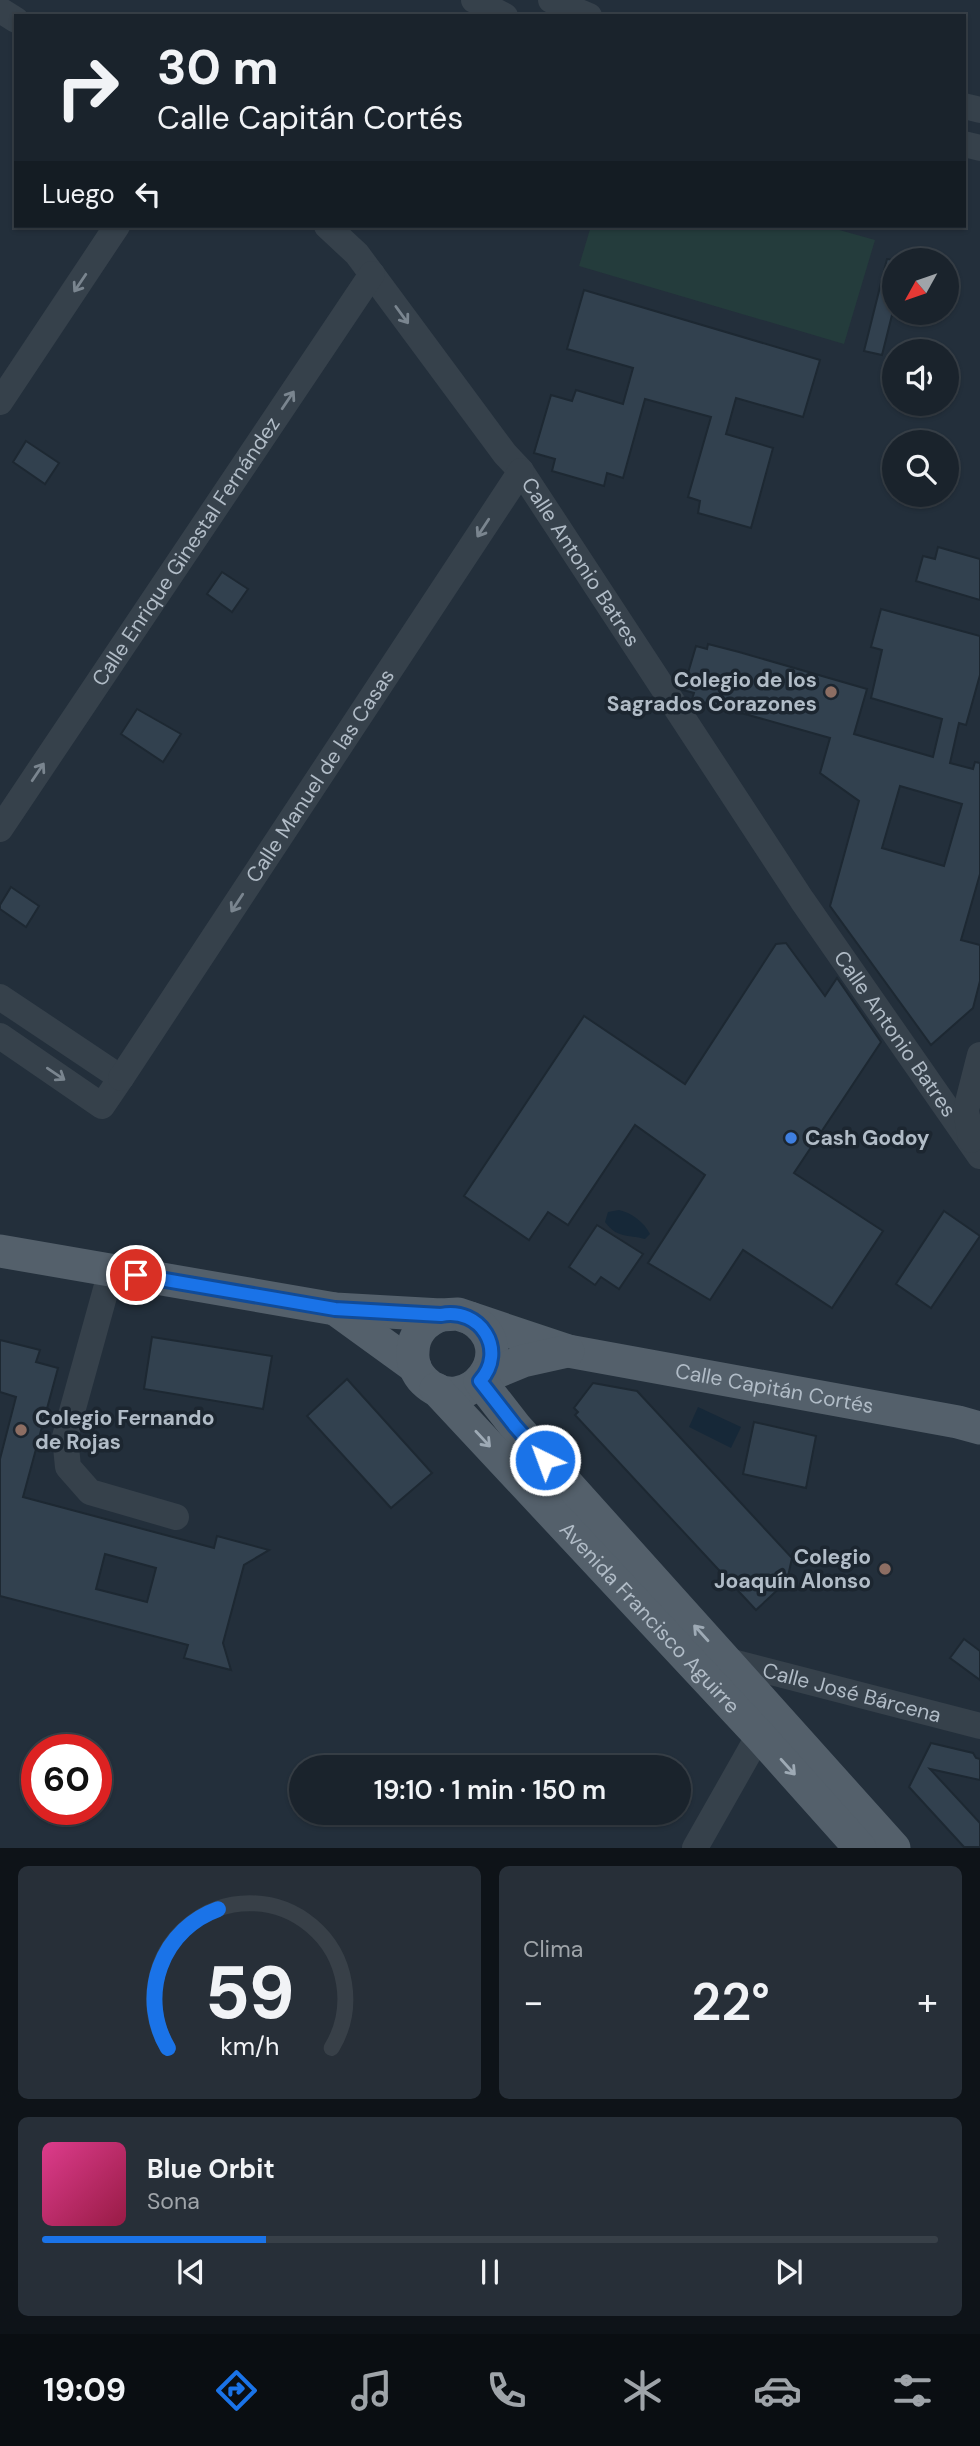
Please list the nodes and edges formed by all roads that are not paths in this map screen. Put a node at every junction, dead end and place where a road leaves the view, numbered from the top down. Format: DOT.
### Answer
graph roads {
  1 [pos="474,0"];
  2 [pos="551,0"];
  3 [pos="501,14"];
  4 [pos="585,14"];
  5 [pos="116,228"];
  6 [pos="329,228"];
  7 [pos="372,274"];
  8 [pos="0,402"];
  9 [pos="521,471"];
  10 [pos="0,829"];
  11 [pos="0,996"];
  12 [pos="0,1036"];
  13 [pos="980,1055"];
  14 [pos="121,1078"];
  15 [pos="977,1153"];
  16 [pos="0,1251"];
  17 [pos="111,1271"];
  18 [pos="335,1309"];
  19 [pos="456,1317"];
  20 [pos="568,1351"];
  21 [pos="426,1378"];
  22 [pos="482,1379"];
  23 [pos="980,1428"];
  24 [pos="176,1517"];
  25 [pos="725,1660"];
  26 [pos="980,1726"];
  27 [pos="759,1735"];
  28 [pos="695,1847"];
  29 [pos="860,1847"];
  30 [pos="894,1847"];
  1 -- 3 [label="street"];
  2 -- 4 [label="street"];
  5 -- 8 [label="street, one-way"];
  6 -- 7 [label="street, Calle Antonio Batres"];
  7 -- 9 [label="street, Calle Antonio Batres, one-way"];
  10 -- 7 [label="street, Calle Enrique Ginestal Fernández, one-way"];
  9 -- 14 [label="street, Calle Manuel de las Casas, one-way"];
  9 -- 15 [label="street, Calle Antonio Batres"];
  11 -- 14 [label="street"];
  12 -- 14 [label="street, Calle Manuel de las Casas, one-way"];
  13 -- 15 [label="street"];
  16 -- 17 [label="main road, Calle Capitán Cortés"];
  17 -- 18 [label="main road, Calle Capitán Cortés"];
  17 -- 24 [label="street"];
  18 -- 19 [label="main road, Calle Capitán Cortés"];
  18 -- 21 [label="main road, Calle Capitán Cortés"];
  19 -- 20 [label="main road, Calle Capitán Cortés"];
  19 -- 21 [label="main road"];
  19 -- 22 [label="main road"];
  20 -- 22 [label="main road, Calle Capitán Cortés"];
  20 -- 23 [label="main road, Calle Capitán Cortés"];
  21 -- 22 [label="main road, Calle Capitán Cortés"];
  21 -- 27 [label="main road, Avenida Francisco Aguirre, one-way"];
  25 -- 22 [label="main road, Avenida Francisco Aguirre, one-way"];
  25 -- 26 [label="street, Calle José Bárcena"];
  25 -- 30 [label="main road, Avenida Francisco Aguirre"];
  27 -- 28 [label="street"];
  27 -- 29 [label="main road, Avenida Francisco Aguirre, one-way"];
}
